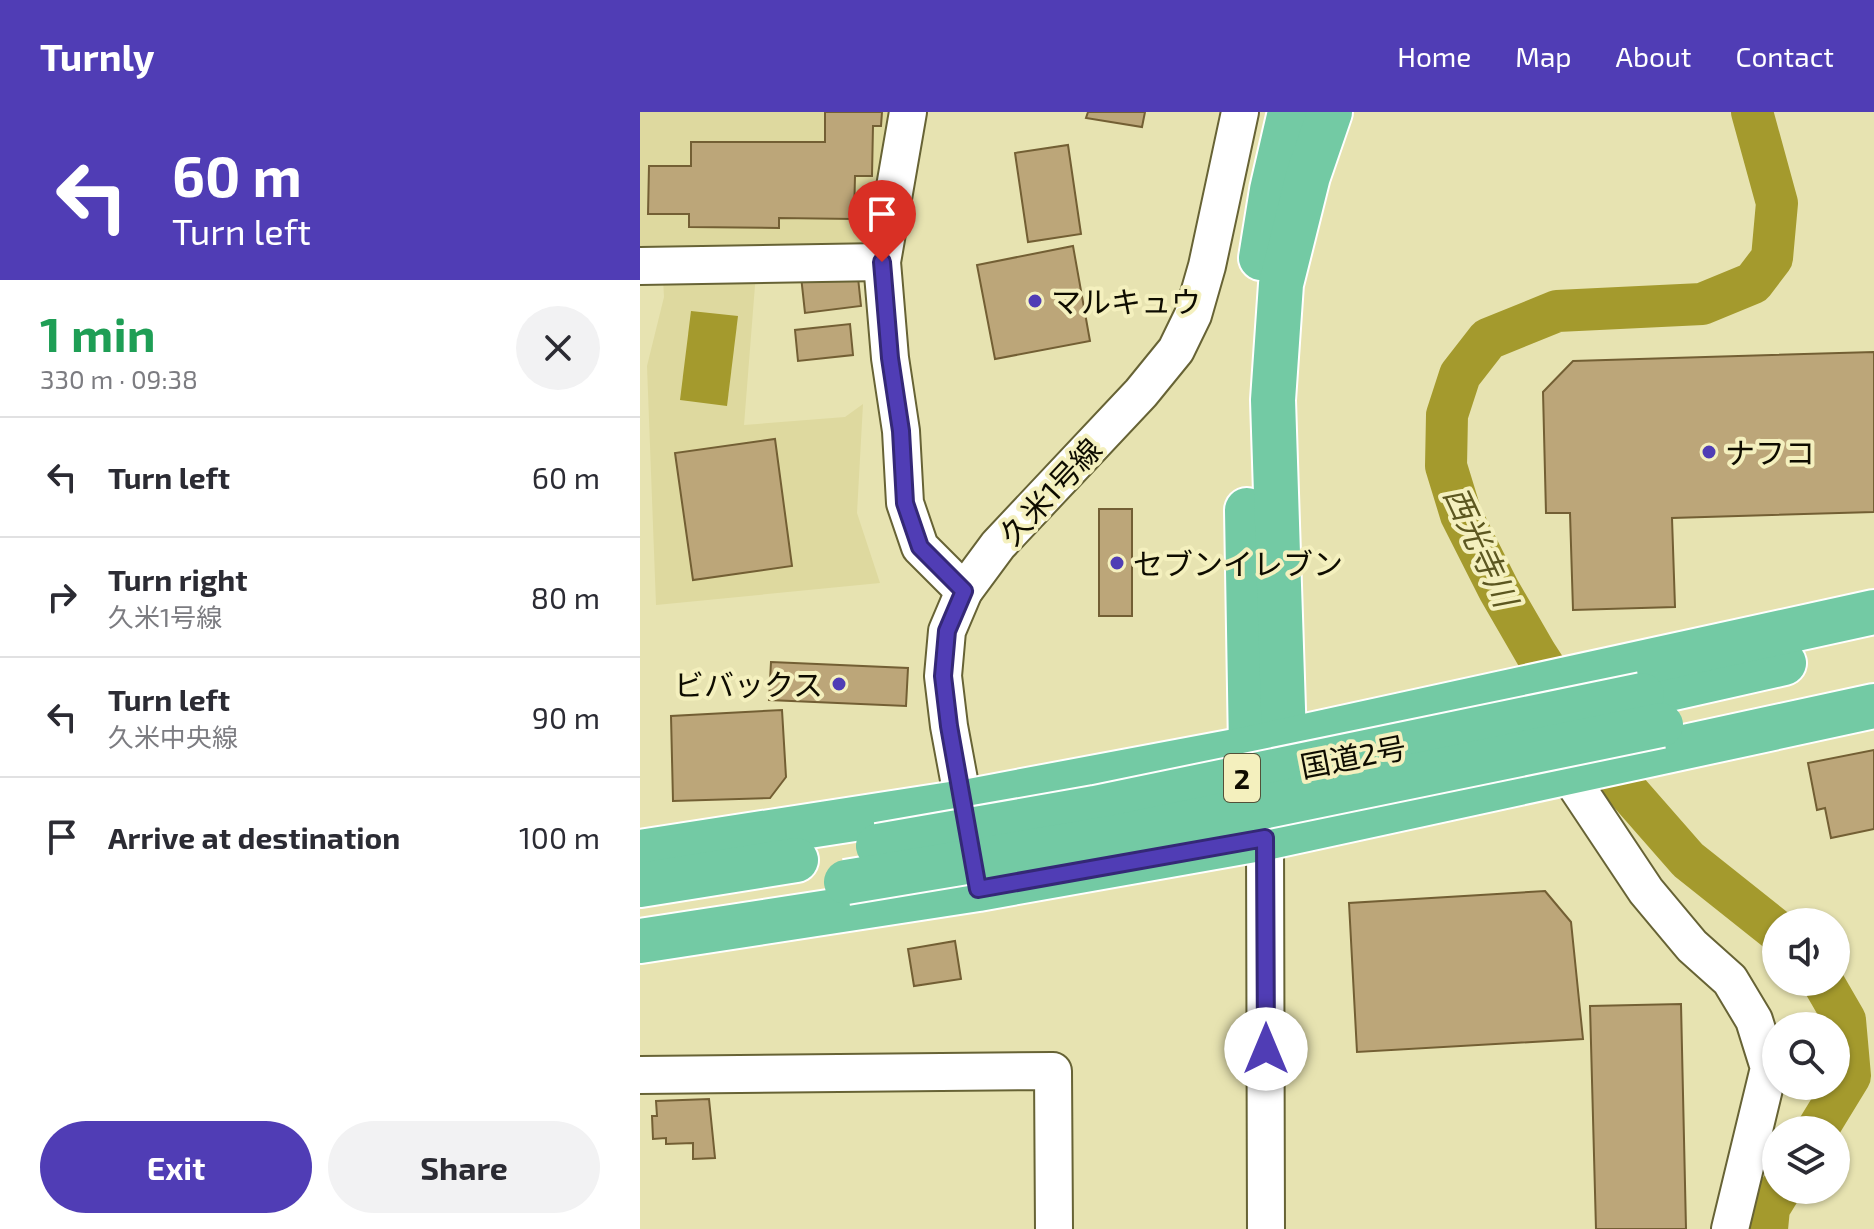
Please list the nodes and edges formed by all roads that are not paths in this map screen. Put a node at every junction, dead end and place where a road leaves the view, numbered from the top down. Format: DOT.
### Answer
graph roads {
  1 [pos="908,112"];
  2 [pos="1240,112"];
  3 [pos="1290,112"];
  4 [pos="1330,112"];
  5 [pos="882,262"];
  6 [pos="640,266"];
  7 [pos="964,591"];
  8 [pos="1874,612"];
  9 [pos="1874,642"];
  10 [pos="1874,678"];
  11 [pos="1874,706"];
  12 [pos="1649,725"];
  13 [pos="1267,744"];
  14 [pos="1566,771"];
  15 [pos="964,802"];
  16 [pos="1265,838"];
  17 [pos="640,852"];
  18 [pos="844,868"];
  19 [pos="640,885"];
  20 [pos="978,889"];
  21 [pos="640,914"];
  22 [pos="640,941"];
  23 [pos="640,1075"];
  24 [pos="1054,1229"];
  25 [pos="1266,1229"];
  26 [pos="1730,1229"];
  1 -- 5 [label="street"];
  2 -- 7 [label="street, 久米1号線"];
  3 -- 13 [label="highway"];
  4 -- 13 [label="highway"];
  5 -- 6 [label="street"];
  5 -- 7 [label="street"];
  7 -- 15 [label="street, 久米1号線"];
  8 -- 13 [label="highway, 2"];
  9 -- 12 [label="highway, 国道2号 / 2"];
  10 -- 12 [label="highway, 国道2号 / 2"];
  11 -- 12 [label="highway, 2"];
  12 -- 14 [label="highway, 2"];
  12 -- 18 [label="highway, 国道2号 / 2, bridge"];
  13 -- 15 [label="highway, 2"];
  13 -- 16 [label="highway"];
  14 -- 16 [label="highway, 2"];
  14 -- 26 [label="street"];
  15 -- 17 [label="highway, 2"];
  15 -- 20 [label="street, 久米1号線"];
  16 -- 20 [label="highway, 2"];
  16 -- 25 [label="street"];
  18 -- 19 [label="highway, 国道2号 / 2"];
  18 -- 21 [label="highway, 国道2号 / 2"];
  20 -- 22 [label="highway, 2"];
  23 -- 24 [label="street"];
}
